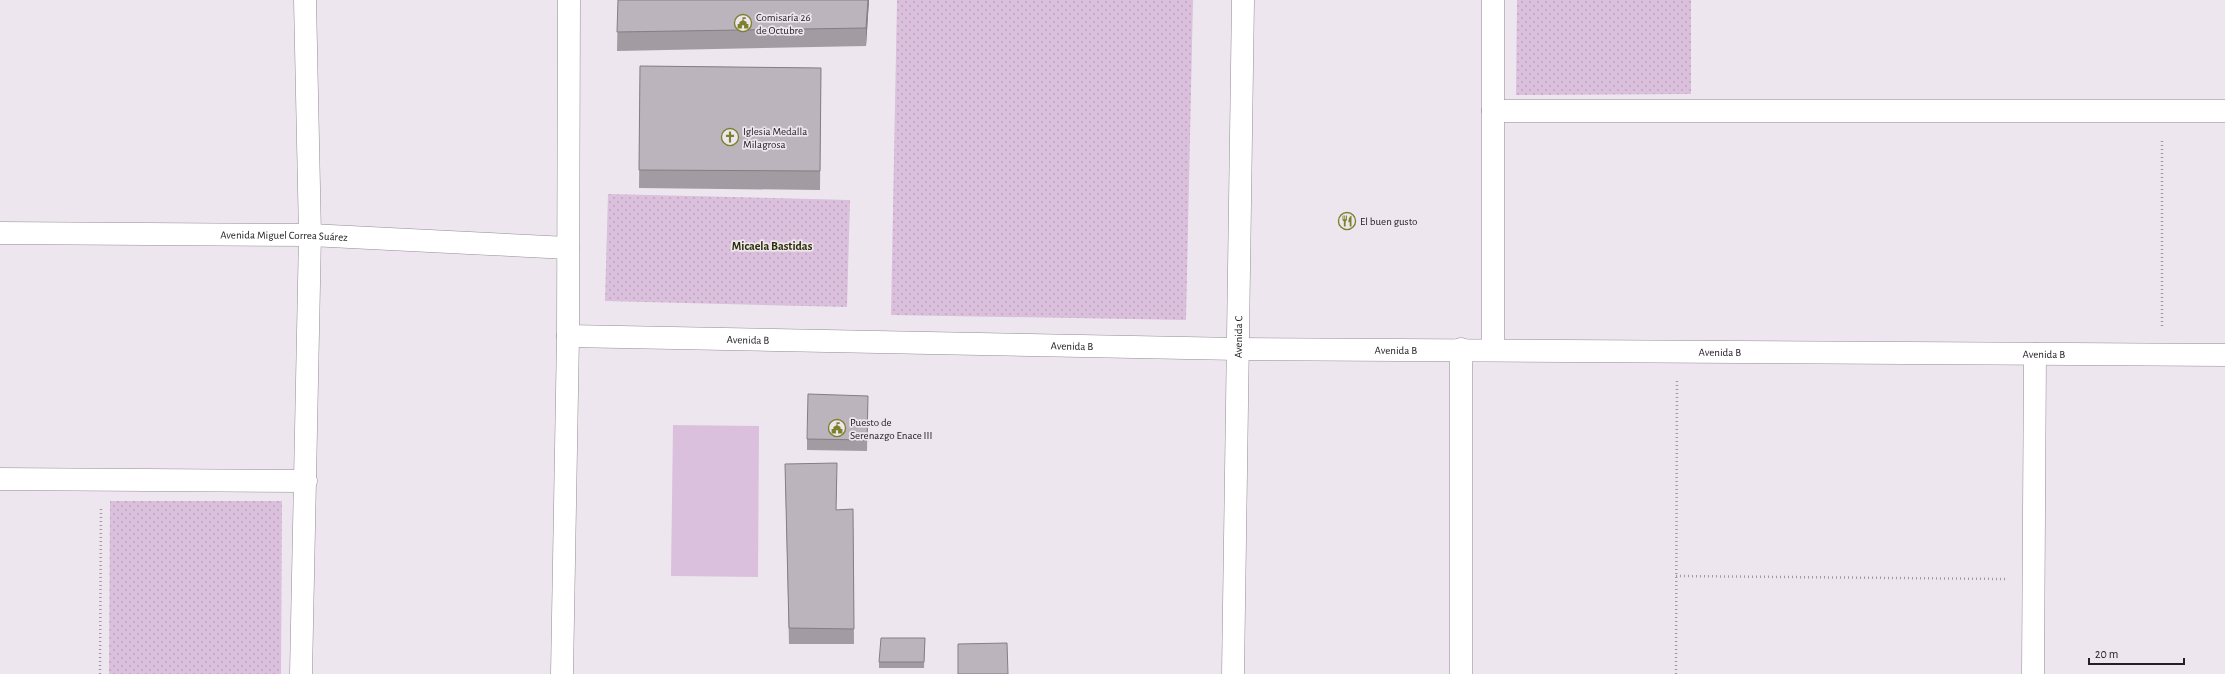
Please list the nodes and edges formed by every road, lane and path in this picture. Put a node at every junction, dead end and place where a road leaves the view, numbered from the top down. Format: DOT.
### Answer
graph roads {
  1 [pos="305,0"];
  2 [pos="569,0"];
  3 [pos="1243,0"];
  4 [pos="1493,0"];
  5 [pos="1493,112"];
  6 [pos="2162,112"];
  7 [pos="2225,112"];
  8 [pos="0,233"];
  9 [pos="310,235"];
  10 [pos="568,248"];
  11 [pos="568,336"];
  12 [pos="1238,349"];
  13 [pos="1461,350"];
  14 [pos="1493,350"];
  15 [pos="1677,351"];
  16 [pos="2035,354"];
  17 [pos="2162,355"];
  18 [pos="2225,355"];
  19 [pos="0,479"];
  20 [pos="101,480"];
  21 [pos="306,481"];
  22 [pos="1676,576"];
  23 [pos="2034,579"];
  24 [pos="100,674"];
  25 [pos="301,674"];
  26 [pos="562,674"];
  27 [pos="1233,674"];
  28 [pos="1461,674"];
  29 [pos="1676,674"];
  30 [pos="2033,674"];
  1 -- 9 [label="street"];
  2 -- 10 [label="street"];
  3 -- 12 [label="street, Avenida C"];
  4 -- 5 [label="street"];
  5 -- 6 [label="street"];
  5 -- 14 [label="street"];
  6 -- 7 [label="street"];
  6 -- 17 [label="path"];
  8 -- 9 [label="street, Avenida Miguel Correa Suárez"];
  9 -- 10 [label="street, Avenida Miguel Correa Suárez"];
  9 -- 21 [label="street"];
  10 -- 11 [label="street"];
  11 -- 12 [label="street, Avenida B"];
  11 -- 26 [label="street"];
  12 -- 13 [label="street, Avenida B"];
  12 -- 27 [label="street, Avenida C"];
  13 -- 14 [label="street, Avenida B"];
  13 -- 28 [label="street"];
  14 -- 15 [label="street, Avenida B"];
  15 -- 16 [label="street, Avenida B"];
  15 -- 22 [label="path"];
  16 -- 17 [label="street, Avenida B"];
  16 -- 23 [label="street"];
  17 -- 18 [label="street, Avenida B"];
  19 -- 20 [label="street"];
  20 -- 21 [label="street"];
  20 -- 24 [label="path"];
  21 -- 25 [label="street"];
  22 -- 23 [label="path"];
  22 -- 29 [label="path"];
  23 -- 30 [label="street"];
}
